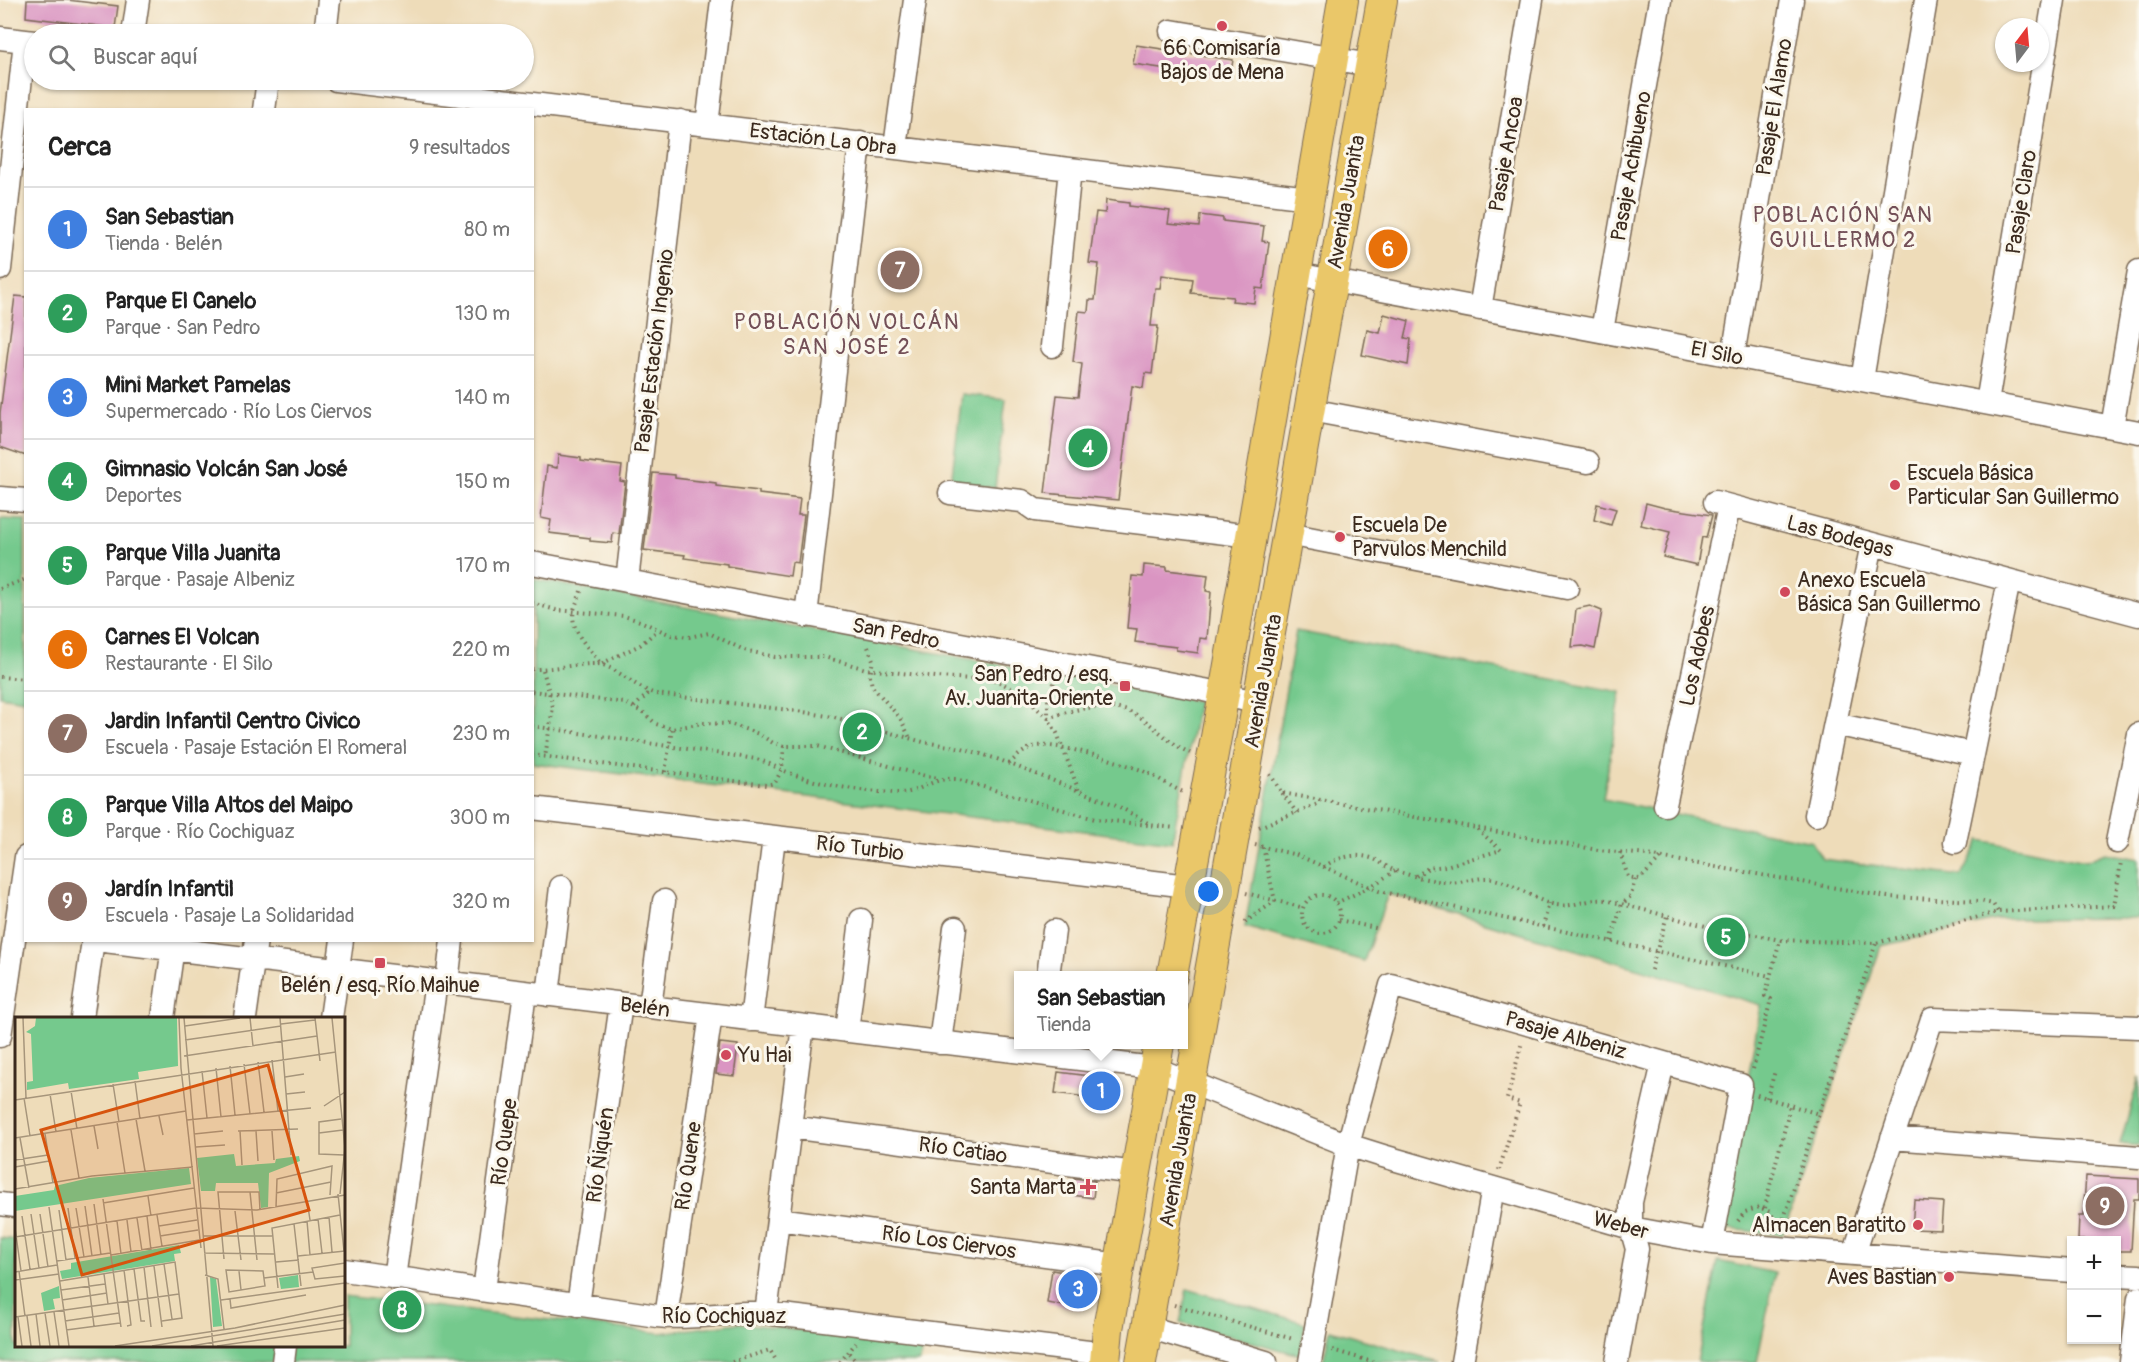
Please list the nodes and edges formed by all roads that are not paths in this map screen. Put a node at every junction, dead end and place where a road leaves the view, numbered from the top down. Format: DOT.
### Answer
graph roads {
  1 [pos="138,0"];
  2 [pos="329,0"];
  3 [pos="722,0"];
  4 [pos="915,0"];
  5 [pos="1343,0"];
  6 [pos="1382,0"];
  7 [pos="1532,0"];
  8 [pos="1659,0"];
  9 [pos="1792,0"];
  10 [pos="1926,0"];
  11 [pos="2054,0"];
  12 [pos="134,24"];
  13 [pos="326,24"];
  14 [pos="1171,31"];
  15 [pos="0,38"];
  16 [pos="24,41"];
  17 [pos="1333,58"];
  18 [pos="1371,65"];
  19 [pos="24,83"];
  20 [pos="267,90"];
  21 [pos="395,90"];
  22 [pos="472,103"];
  23 [pos="264,108"];
  24 [pos="530,108"];
  25 [pos="534,108"];
  26 [pos="680,121"];
  27 [pos="706,125"];
  28 [pos="860,143"];
  29 [pos="895,147"];
  30 [pos="1070,169"];
  31 [pos="1309,198"];
  32 [pos="2,235"];
  33 [pos="0,269"];
  34 [pos="2139,271"];
  35 [pos="1296,274"];
  36 [pos="1333,281"];
  37 [pos="1480,309"];
  38 [pos="1602,331"];
  39 [pos="1052,346"];
  40 [pos="1733,356"];
  41 [pos="1862,380"];
  42 [pos="1987,403"];
  43 [pos="1310,410"];
  44 [pos="2112,427"];
  45 [pos="2139,432"];
  46 [pos="1587,462"];
  47 [pos="951,493"];
  48 [pos="0,498"];
  49 [pos="24,500"];
  50 [pos="1722,504"];
  51 [pos="1288,534"];
  52 [pos="1251,536"];
  53 [pos="1872,544"];
  54 [pos="534,563"];
  55 [pos="627,581"];
  56 [pos="2008,581"];
  57 [pos="1567,588"];
  58 [pos="2139,615"];
  59 [pos="806,616"];
  60 [pos="1224,694"];
  61 [pos="1259,703"];
  62 [pos="1835,724"];
  63 [pos="2139,734"];
  64 [pos="1973,754"];
  65 [pos="1665,805"];
  66 [pos="534,808"];
  67 [pos="1816,815"];
  68 [pos="774,837"];
  69 [pos="1956,842"];
  70 [pos="2120,849"];
  71 [pos="24,869"];
  72 [pos="1188,886"];
  73 [pos="561,887"];
  74 [pos="664,901"];
  75 [pos="861,920"];
  76 [pos="955,928"];
  77 [pos="14,930"];
  78 [pos="1054,931"];
  79 [pos="94,942"];
  80 [pos="126,942"];
  81 [pos="342,942"];
  82 [pos="452,942"];
  83 [pos="173,945"];
  84 [pos="255,950"];
  85 [pos="338,970"];
  86 [pos="1049,971"];
  87 [pos="1173,971"];
  88 [pos="442,982"];
  89 [pos="525,993"];
  90 [pos="548,995"];
  91 [pos="621,1004"];
  92 [pos="650,1008"];
  93 [pos="711,1015"];
  94 [pos="82,1017"];
  95 [pos="163,1017"];
  96 [pos="245,1017"];
  97 [pos="331,1017"];
  98 [pos="751,1020"];
  99 [pos="803,1026"];
  100 [pos="2139,1027"];
  101 [pos="847,1031"];
  102 [pos="0,1036"];
  103 [pos="940,1043"];
  104 [pos="1014,1047"];
  105 [pos="1039,1049"];
  106 [pos="1156,1056"];
  107 [pos="1663,1063"];
  108 [pos="1191,1084"];
  109 [pos="790,1126"];
  110 [pos="1892,1138"];
  111 [pos="1348,1144"];
  112 [pos="2139,1157"];
  113 [pos="1135,1173"];
  114 [pos="1493,1188"];
  115 [pos="0,1204"];
  116 [pos="15,1206"];
  117 [pos="778,1219"];
  118 [pos="1631,1228"];
  119 [pos="1713,1236"];
  120 [pos="1854,1254"];
  121 [pos="1119,1265"];
  122 [pos="345,1270"];
  123 [pos="2067,1271"];
  124 [pos="2121,1275"];
  125 [pos="2139,1276"];
  126 [pos="394,1278"];
  127 [pos="484,1290"];
  128 [pos="2139,1298"];
  129 [pos="578,1305"];
  130 [pos="766,1313"];
  131 [pos="1150,1313"];
  132 [pos="666,1317"];
  133 [pos="285,1347"];
  134 [pos="1312,1353"];
  135 [pos="1105,1358"];
  136 [pos="283,1362"];
  137 [pos="1141,1362"];
  138 [pos="1266,1362"];
  139 [pos="1462,1362"];
  140 [pos="1617,1362"];
  141 [pos="2131,1362"];
  1 -- 12 [label="street"];
  2 -- 13 [label="street"];
  3 -- 27 [label="street"];
  4 -- 29 [label="street"];
  5 -- 17 [label="main road, Avenida Juanita"];
  6 -- 18 [label="main road, Avenida Juanita"];
  7 -- 37 [label="street, Pasaje Ancoa"];
  8 -- 38 [label="street, Pasaje Achibueno"];
  9 -- 40 [label="street, Pasaje El Álamo"];
  10 -- 41 [label="street"];
  11 -- 42 [label="street, Pasaje Claro"];
  14 -- 17 [label="street"];
  15 -- 16 [label="street"];
  17 -- 18 [label="street"];
  17 -- 31 [label="main road, Avenida Juanita"];
  18 -- 36 [label="main road, Avenida Juanita"];
  19 -- 32 [label="street"];
  20 -- 23 [label="street"];
  21 -- 22 [label="street, Estación La Obra"];
  22 -- 24 [label="street, Estación La Obra"];
  25 -- 26 [label="street, Estación La Obra"];
  26 -- 27 [label="street, Estación La Obra"];
  26 -- 55 [label="street, Pasaje Estación Ingenio"];
  27 -- 28 [label="street, Estación La Obra"];
  28 -- 29 [label="street, Estación La Obra"];
  28 -- 59 [label="street"];
  29 -- 30 [label="street, Estación La Obra"];
  30 -- 31 [label="street, Estación La Obra"];
  30 -- 39 [label="street"];
  31 -- 35 [label="main road, Avenida Juanita"];
  32 -- 33 [label="street"];
  34 -- 44 [label="street"];
  35 -- 36 [label="street, El Silo"];
  35 -- 52 [label="main road, Avenida Juanita"];
  36 -- 37 [label="street, El Silo"];
  36 -- 43 [label="main road, Avenida Juanita"];
  37 -- 38 [label="street, El Silo"];
  38 -- 40 [label="street, El Silo"];
  40 -- 41 [label="street, El Silo"];
  41 -- 42 [label="street, El Silo"];
  42 -- 44 [label="street, El Silo"];
  43 -- 46 [label="street"];
  43 -- 51 [label="main road, Avenida Juanita"];
  44 -- 45 [label="street, El Silo"];
  47 -- 52 [label="street"];
  48 -- 49 [label="street"];
  50 -- 53 [label="street, Las Bodegas"];
  50 -- 65 [label="street, Los Adobes"];
  51 -- 57 [label="street"];
  51 -- 61 [label="main road, Avenida Juanita"];
  52 -- 60 [label="main road, Avenida Juanita"];
  53 -- 56 [label="street, Las Bodegas"];
  53 -- 62 [label="street"];
  54 -- 55 [label="street, San Pedro"];
  55 -- 59 [label="street, San Pedro"];
  56 -- 58 [label="street, Las Bodegas"];
  56 -- 64 [label="street"];
  59 -- 60 [label="street, San Pedro"];
  60 -- 61 [label="street, San Pedro"];
  60 -- 72 [label="main road, Avenida Juanita"];
  61 -- 108 [label="main road, Avenida Juanita"];
  62 -- 64 [label="street"];
  62 -- 67 [label="street"];
  63 -- 70 [label="street"];
  64 -- 69 [label="street"];
  66 -- 68 [label="street, Río Turbio"];
  68 -- 72 [label="street, Río Turbio"];
  68 -- 98 [label="street"];
  71 -- 77 [label="street"];
  72 -- 87 [label="main road, Avenida Juanita"];
  73 -- 90 [label="street"];
  74 -- 92 [label="street"];
  75 -- 101 [label="street"];
  76 -- 103 [label="street"];
  77 -- 102 [label="street"];
  78 -- 86 [label="street"];
  79 -- 94 [label="street"];
  80 -- 83 [label="street, Belén"];
  81 -- 85 [label="street"];
  82 -- 88 [label="street"];
  83 -- 84 [label="street, Belén"];
  83 -- 95 [label="street"];
  84 -- 85 [label="street, Belén"];
  84 -- 96 [label="street"];
  85 -- 88 [label="street, Belén"];
  85 -- 97 [label="street"];
  88 -- 89 [label="street, Belén"];
  88 -- 126 [label="street"];
  89 -- 90 [label="street, Belén"];
  89 -- 127 [label="street, Río Quepe"];
  90 -- 91 [label="street, Belén"];
  91 -- 92 [label="street, Belén"];
  91 -- 129 [label="street, Río Ñiquén"];
  92 -- 93 [label="street, Belén"];
  93 -- 98 [label="street, Belén"];
  93 -- 132 [label="street, Río Quene"];
  98 -- 99 [label="street, Belén"];
  99 -- 101 [label="street, Belén"];
  99 -- 109 [label="street"];
  100 -- 110 [label="street"];
  101 -- 103 [label="street, Belén"];
  103 -- 104 [label="street, Belén"];
  105 -- 106 [label="street, Belén"];
  106 -- 108 [label="street, Belén"];
  106 -- 113 [label="main road, Avenida Juanita"];
  107 -- 111 [label="street, Pasaje Albeniz"];
  107 -- 118 [label="street"];
  107 -- 119 [label="street, Pasaje Albeniz"];
  108 -- 111 [label="street, Weber"];
  108 -- 131 [label="main road, Avenida Juanita"];
  109 -- 113 [label="street, Río Catiao"];
  109 -- 117 [label="street"];
  110 -- 112 [label="street"];
  110 -- 120 [label="street"];
  111 -- 114 [label="street, Weber"];
  111 -- 134 [label="street"];
  113 -- 121 [label="main road, Avenida Juanita"];
  114 -- 118 [label="street, Weber"];
  114 -- 139 [label="street"];
  115 -- 116 [label="street"];
  117 -- 121 [label="street, Río Los Ciervos"];
  117 -- 130 [label="street"];
  118 -- 119 [label="street, Weber"];
  118 -- 140 [label="street"];
  119 -- 120 [label="street, Weber"];
  120 -- 123 [label="street, Weber"];
  121 -- 135 [label="main road, Avenida Juanita"];
  122 -- 126 [label="street, Río Cochiguaz"];
  124 -- 125 [label="street"];
  126 -- 127 [label="street, Río Cochiguaz"];
  127 -- 129 [label="street, Río Cochiguaz"];
  128 -- 141 [label="street"];
  129 -- 132 [label="street, Río Cochiguaz"];
  130 -- 132 [label="street, Río Cochiguaz"];
  130 -- 135 [label="street, Río Cochiguaz"];
  131 -- 137 [label="main road, Avenida Juanita"];
  131 -- 138 [label="street"];
  133 -- 136 [label="street"];
}
